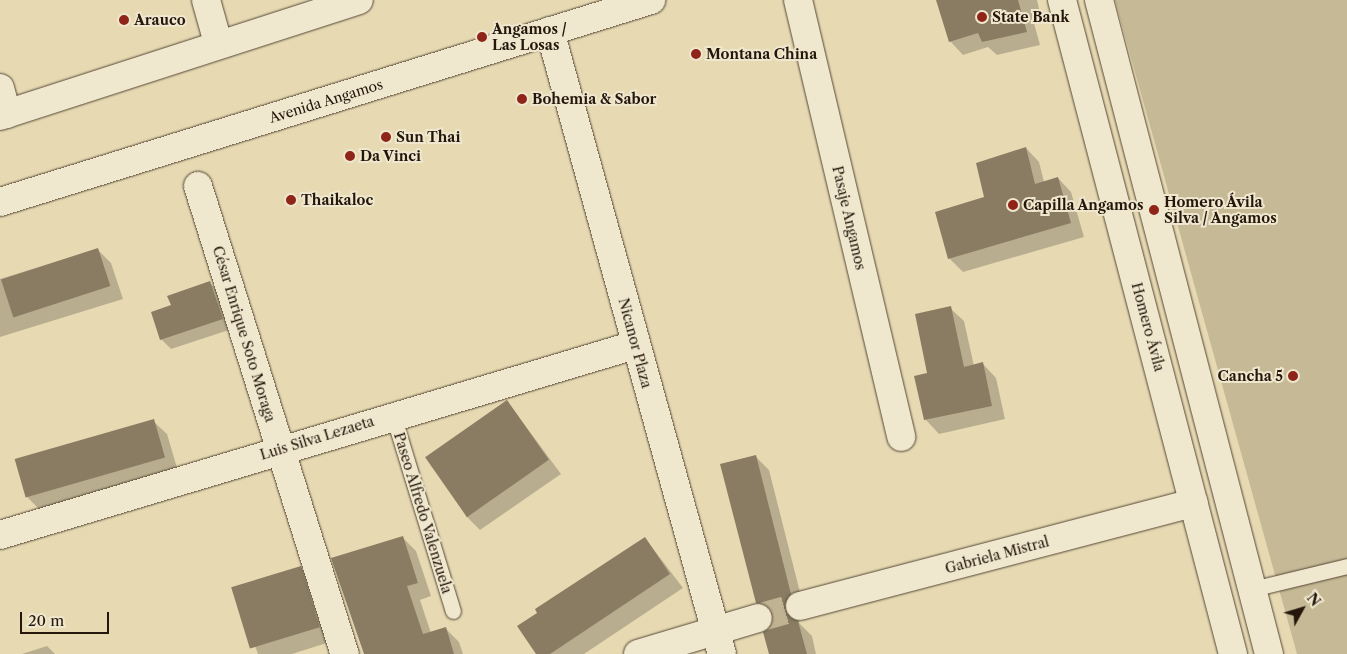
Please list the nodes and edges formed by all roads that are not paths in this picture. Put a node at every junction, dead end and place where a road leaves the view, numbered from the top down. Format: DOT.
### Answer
graph roads {
  1 [pos="206,0"];
  2 [pos="359,0"];
  3 [pos="651,0"];
  4 [pos="798,0"];
  5 [pos="1062,0"];
  6 [pos="1101,1"];
  7 [pos="550,31"];
  8 [pos="218,43"];
  9 [pos="2,106"];
  10 [pos="198,186"];
  11 [pos="0,202"];
  12 [pos="635,345"];
  13 [pos="393,416"];
  14 [pos="901,437"];
  15 [pos="280,449"];
  16 [pos="1194,503"];
  17 [pos="0,535"];
  18 [pos="1347,566"];
  19 [pos="1252,589"];
  20 [pos="800,606"];
  21 [pos="453,611"];
  22 [pos="758,618"];
  23 [pos="719,641"];
  24 [pos="345,654"];
  25 [pos="638,654"];
  26 [pos="1233,654"];
  27 [pos="1269,654"];
  1 -- 8 [label="street"];
  2 -- 8 [label="street"];
  3 -- 7 [label="street, Avenida Angamos"];
  4 -- 14 [label="street, Pasaje Angamos"];
  5 -- 16 [label="street, Homero Ávila"];
  6 -- 19 [label="street"];
  7 -- 11 [label="street, Avenida Angamos"];
  7 -- 12 [label="street, Nicanor Plaza"];
  8 -- 9 [label="street"];
  10 -- 15 [label="street, César Enrique Soto Moraga"];
  12 -- 13 [label="street, Luis Silva Lezaeta"];
  12 -- 23 [label="street, Nicanor Plaza"];
  13 -- 15 [label="street, Luis Silva Lezaeta"];
  13 -- 21 [label="lane, Paseo Alfredo Valenzuela"];
  15 -- 17 [label="street, Luis Silva Lezaeta"];
  15 -- 24 [label="street, César Enrique Soto Moraga"];
  16 -- 20 [label="street, Gabriela Mistral"];
  16 -- 26 [label="street, Homero Ávila"];
  18 -- 19 [label="lane"];
  19 -- 27 [label="street"];
  22 -- 23 [label="street"];
  23 -- 25 [label="street"];
}
